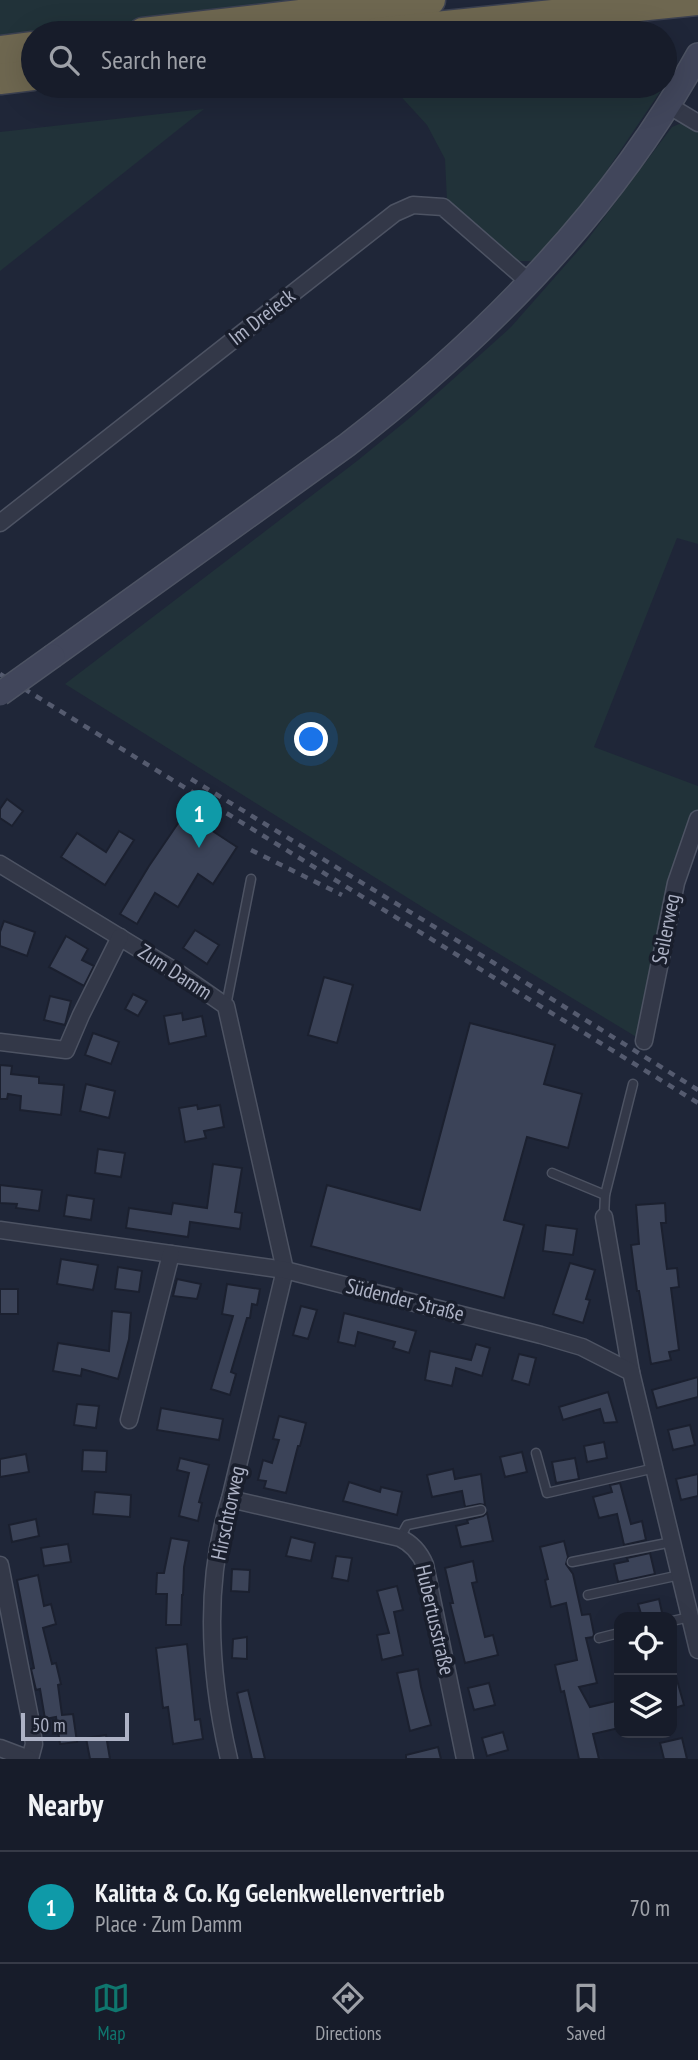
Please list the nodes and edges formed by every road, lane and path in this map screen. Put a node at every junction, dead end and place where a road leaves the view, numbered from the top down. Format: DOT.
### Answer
graph roads {
  1 [pos="430,0"];
  2 [pos="698,0"];
  3 [pos="247,21"];
  4 [pos="495,21"];
  5 [pos="21,48"];
  6 [pos="0,51"];
  7 [pos="698,55"];
  8 [pos="21,76"];
  9 [pos="0,79"];
  10 [pos="677,90"];
  11 [pos="672,98"];
  12 [pos="668,105"];
  13 [pos="698,123"];
  14 [pos="529,282"];
  15 [pos="0,523"];
  16 [pos="0,695"];
  17 [pos="698,819"];
  18 [pos="0,864"];
  19 [pos="251,879"];
  20 [pos="120,937"];
  21 [pos="226,1006"];
  22 [pos="644,1041"];
  23 [pos="0,1042"];
  24 [pos="633,1084"];
  25 [pos="552,1173"];
  26 [pos="605,1195"];
  27 [pos="604,1217"];
  28 [pos="0,1230"];
  29 [pos="171,1254"];
  30 [pos="285,1270"];
  31 [pos="631,1372"];
  32 [pos="129,1420"];
  33 [pos="536,1453"];
  34 [pos="655,1468"];
  35 [pos="230,1499"];
  36 [pos="481,1510"];
  37 [pos="400,1538"];
  38 [pos="673,1542"];
  39 [pos="572,1562"];
  40 [pos="0,1565"];
  41 [pos="680,1575"];
  42 [pos="691,1592"];
  43 [pos="587,1595"];
  44 [pos="690,1617"];
  45 [pos="677,1620"];
  46 [pos="614,1634"];
  47 [pos="599,1638"];
  48 [pos="698,1650"];
  49 [pos="0,1748"];
  50 [pos="29,1759"];
  51 [pos="229,1759"];
  52 [pos="465,1759"];
  1 -- 3 [label="highway"];
  2 -- 4 [label="highway"];
  5 -- 6 [label="highway"];
  7 -- 10 [label="street"];
  8 -- 9 [label="highway"];
  11 -- 12 [label="street"];
  12 -- 13 [label="street"];
  12 -- 14 [label="street"];
  14 -- 15 [label="street, Im Dreieck"];
  14 -- 16 [label="street, bridge"];
  17 -- 22 [label="street, Seilerweg"];
  18 -- 20 [label="street, Zum Damm"];
  19 -- 21 [label="lane"];
  20 -- 21 [label="street, Zum Damm"];
  20 -- 23 [label="street"];
  21 -- 30 [label="street, Zum Damm"];
  24 -- 26 [label="lane"];
  25 -- 26 [label="lane"];
  26 -- 27 [label="lane"];
  27 -- 31 [label="street"];
  28 -- 29 [label="street, Südender Straße"];
  29 -- 30 [label="street, Südender Straße"];
  29 -- 32 [label="street"];
  30 -- 31 [label="street, Südender Straße"];
  30 -- 35 [label="street, Hirschtorweg"];
  31 -- 34 [label="street"];
  33 -- 34 [label="lane"];
  34 -- 38 [label="street"];
  35 -- 37 [label="street, Hubertusstraße"];
  35 -- 51 [label="street, Hirschtorweg"];
  36 -- 37 [label="lane"];
  37 -- 52 [label="street, Hubertusstraße"];
  38 -- 39 [label="lane"];
  38 -- 41 [label="street"];
  40 -- 50 [label="street"];
  41 -- 42 [label="street"];
  41 -- 43 [label="lane"];
  42 -- 44 [label="street"];
  44 -- 45 [label="lane"];
  44 -- 48 [label="street"];
  46 -- 47 [label="lane"];
  49 -- 50 [label="street"];
}
